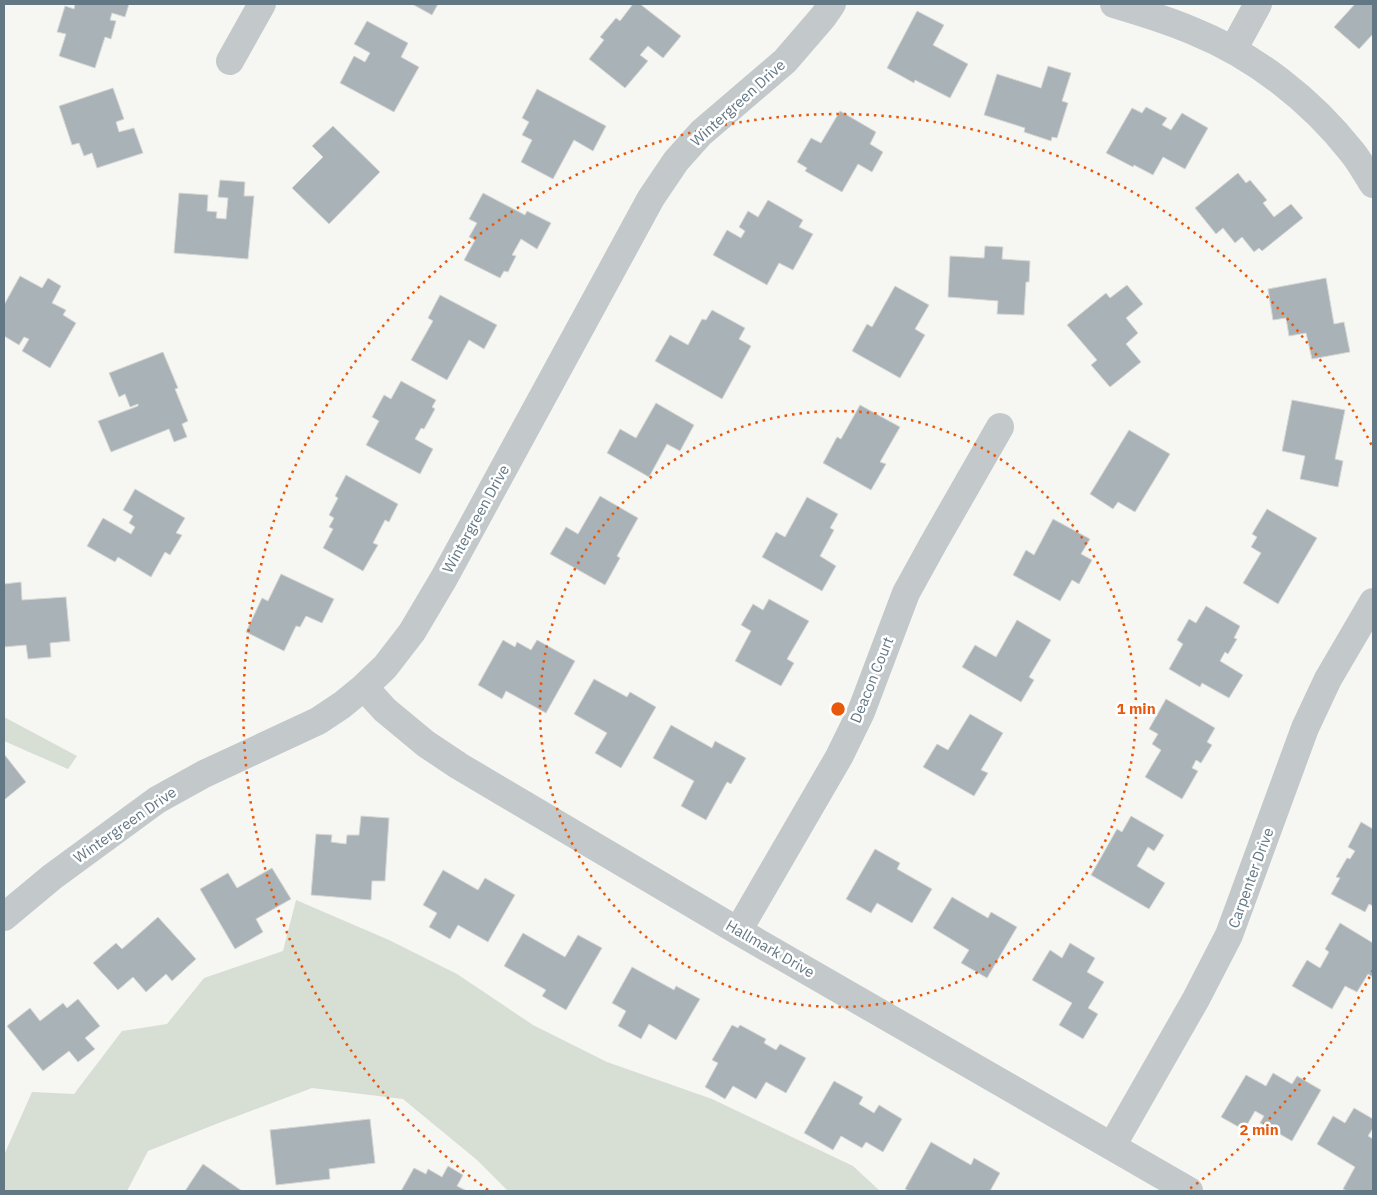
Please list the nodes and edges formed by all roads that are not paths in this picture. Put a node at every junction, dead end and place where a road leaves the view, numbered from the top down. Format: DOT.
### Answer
graph roads {
  1 [pos="262,4"];
  2 [pos="832,4"];
  3 [pos="1114,4"];
  4 [pos="1258,4"];
  5 [pos="1233,50"];
  6 [pos="230,62"];
  7 [pos="1373,184"];
  8 [pos="1000,427"];
  9 [pos="1373,602"];
  10 [pos="364,687"];
  11 [pos="4,917"];
  12 [pos="738,931"];
  13 [pos="1112,1146"];
  14 [pos="1189,1191"];
  1 -- 6 [label="street"];
  2 -- 10 [label="street, Wintergreen Drive"];
  3 -- 5 [label="street"];
  4 -- 5 [label="street"];
  5 -- 7 [label="street"];
  8 -- 12 [label="street, Deacon Court"];
  9 -- 13 [label="street, Carpenter Drive"];
  10 -- 11 [label="street, Wintergreen Drive"];
  10 -- 12 [label="street, Hallmark Drive"];
  12 -- 13 [label="street, Hallmark Drive"];
  13 -- 14 [label="street, Hallmark Drive"];
}
